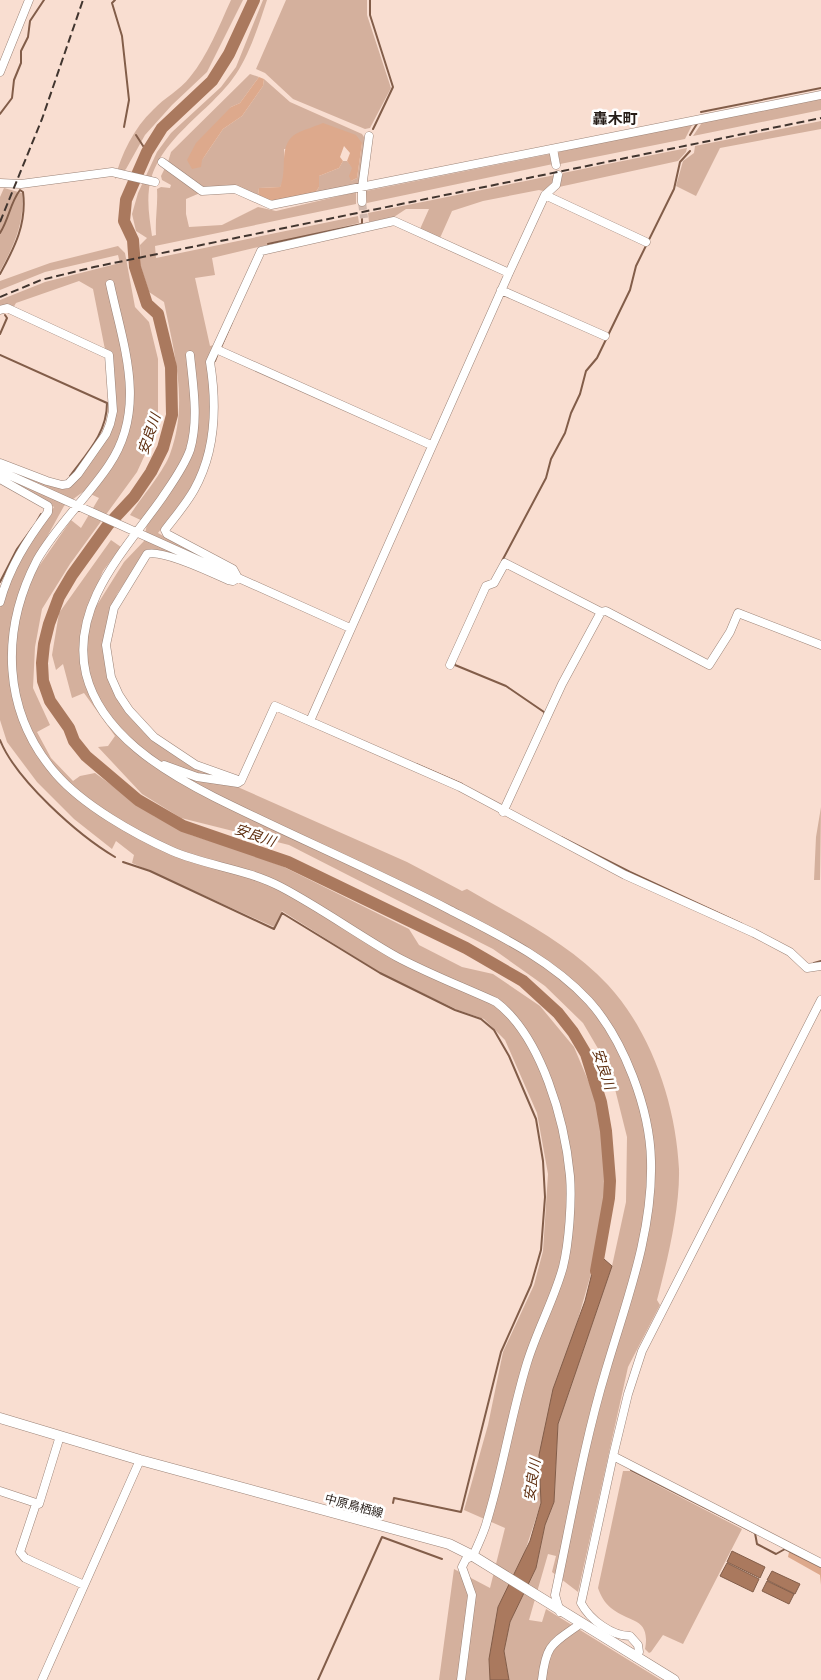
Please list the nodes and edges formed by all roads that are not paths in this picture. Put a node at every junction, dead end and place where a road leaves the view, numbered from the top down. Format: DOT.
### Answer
graph roads {
  1 [pos="29,0"];
  2 [pos="0,72"];
  3 [pos="821,95"];
  4 [pos="369,136"];
  5 [pos="553,149"];
  6 [pos="162,162"];
  7 [pos="556,165"];
  8 [pos="558,175"];
  9 [pos="154,182"];
  10 [pos="0,183"];
  11 [pos="362,188"];
  12 [pos="545,195"];
  13 [pos="362,202"];
  14 [pos="364,218"];
  15 [pos="365,227"];
  16 [pos="646,242"];
  17 [pos="509,272"];
  18 [pos="110,284"];
  19 [pos="501,290"];
  20 [pos="0,310"];
  21 [pos="605,336"];
  22 [pos="216,349"];
  23 [pos="190,355"];
  24 [pos="431,445"];
  25 [pos="0,463"];
  26 [pos="0,471"];
  27 [pos="0,479"];
  28 [pos="78,506"];
  29 [pos="136,532"];
  30 [pos="238,578"];
  31 [pos="0,602"];
  32 [pos="601,612"];
  33 [pos="350,628"];
  34 [pos="821,645"];
  35 [pos="450,665"];
  36 [pos="310,721"];
  37 [pos="153,760"];
  38 [pos="241,781"];
  39 [pos="505,809"];
  40 [pos="821,966"];
  41 [pos="821,1000"];
  42 [pos="0,1418"];
  43 [pos="60,1436"];
  44 [pos="613,1456"];
  45 [pos="140,1460"];
  46 [pos="0,1491"];
  47 [pos="36,1504"];
  48 [pos="476,1558"];
  49 [pos="821,1563"];
  50 [pos="84,1586"];
  51 [pos="560,1612"];
  52 [pos="580,1624"];
  53 [pos="635,1657"];
  54 [pos="42,1680"];
  55 [pos="461,1680"];
  56 [pos="542,1680"];
  57 [pos="674,1680"];
  1 -- 2 [label="street"];
  3 -- 5 [label="street"];
  4 -- 11 [label="street"];
  5 -- 7 [label="street"];
  5 -- 11 [label="street"];
  6 -- 11 [label="street"];
  8 -- 12 [label="street"];
  9 -- 10 [label="street"];
  11 -- 13 [label="street"];
  12 -- 16 [label="street"];
  12 -- 17 [label="street"];
  14 -- 15 [label="street"];
  15 -- 17 [label="street"];
  15 -- 22 [label="street"];
  17 -- 19 [label="street"];
  18 -- 28 [label="street"];
  19 -- 21 [label="street"];
  19 -- 24 [label="street"];
  20 -- 25 [label="street"];
  22 -- 24 [label="street"];
  22 -- 30 [label="street"];
  23 -- 29 [label="street"];
  24 -- 33 [label="street"];
  26 -- 28 [label="street"];
  27 -- 31 [label="street"];
  28 -- 29 [label="street"];
  28 -- 48 [label="street"];
  29 -- 30 [label="street"];
  29 -- 37 [label="street"];
  30 -- 33 [label="street"];
  30 -- 38 [label="street"];
  32 -- 34 [label="street"];
  32 -- 35 [label="street"];
  32 -- 39 [label="street"];
  33 -- 36 [label="street"];
  36 -- 38 [label="street"];
  36 -- 39 [label="street"];
  37 -- 38 [label="street"];
  37 -- 51 [label="street"];
  39 -- 40 [label="street"];
  41 -- 44 [label="street"];
  42 -- 43 [label="main road, 中原鳥栖線"];
  43 -- 45 [label="main road, 中原鳥栖線"];
  43 -- 47 [label="street"];
  44 -- 49 [label="street"];
  44 -- 53 [label="street"];
  45 -- 48 [label="main road, 中原鳥栖線"];
  45 -- 50 [label="street"];
  46 -- 47 [label="street"];
  47 -- 50 [label="street"];
  48 -- 51 [label="main road, 中原鳥栖線"];
  48 -- 55 [label="street"];
  50 -- 54 [label="street"];
  51 -- 52 [label="main road, 中原鳥栖線"];
  52 -- 53 [label="main road, 中原鳥栖線"];
  52 -- 56 [label="street"];
  53 -- 57 [label="main road, 中原鳥栖線"];
}
